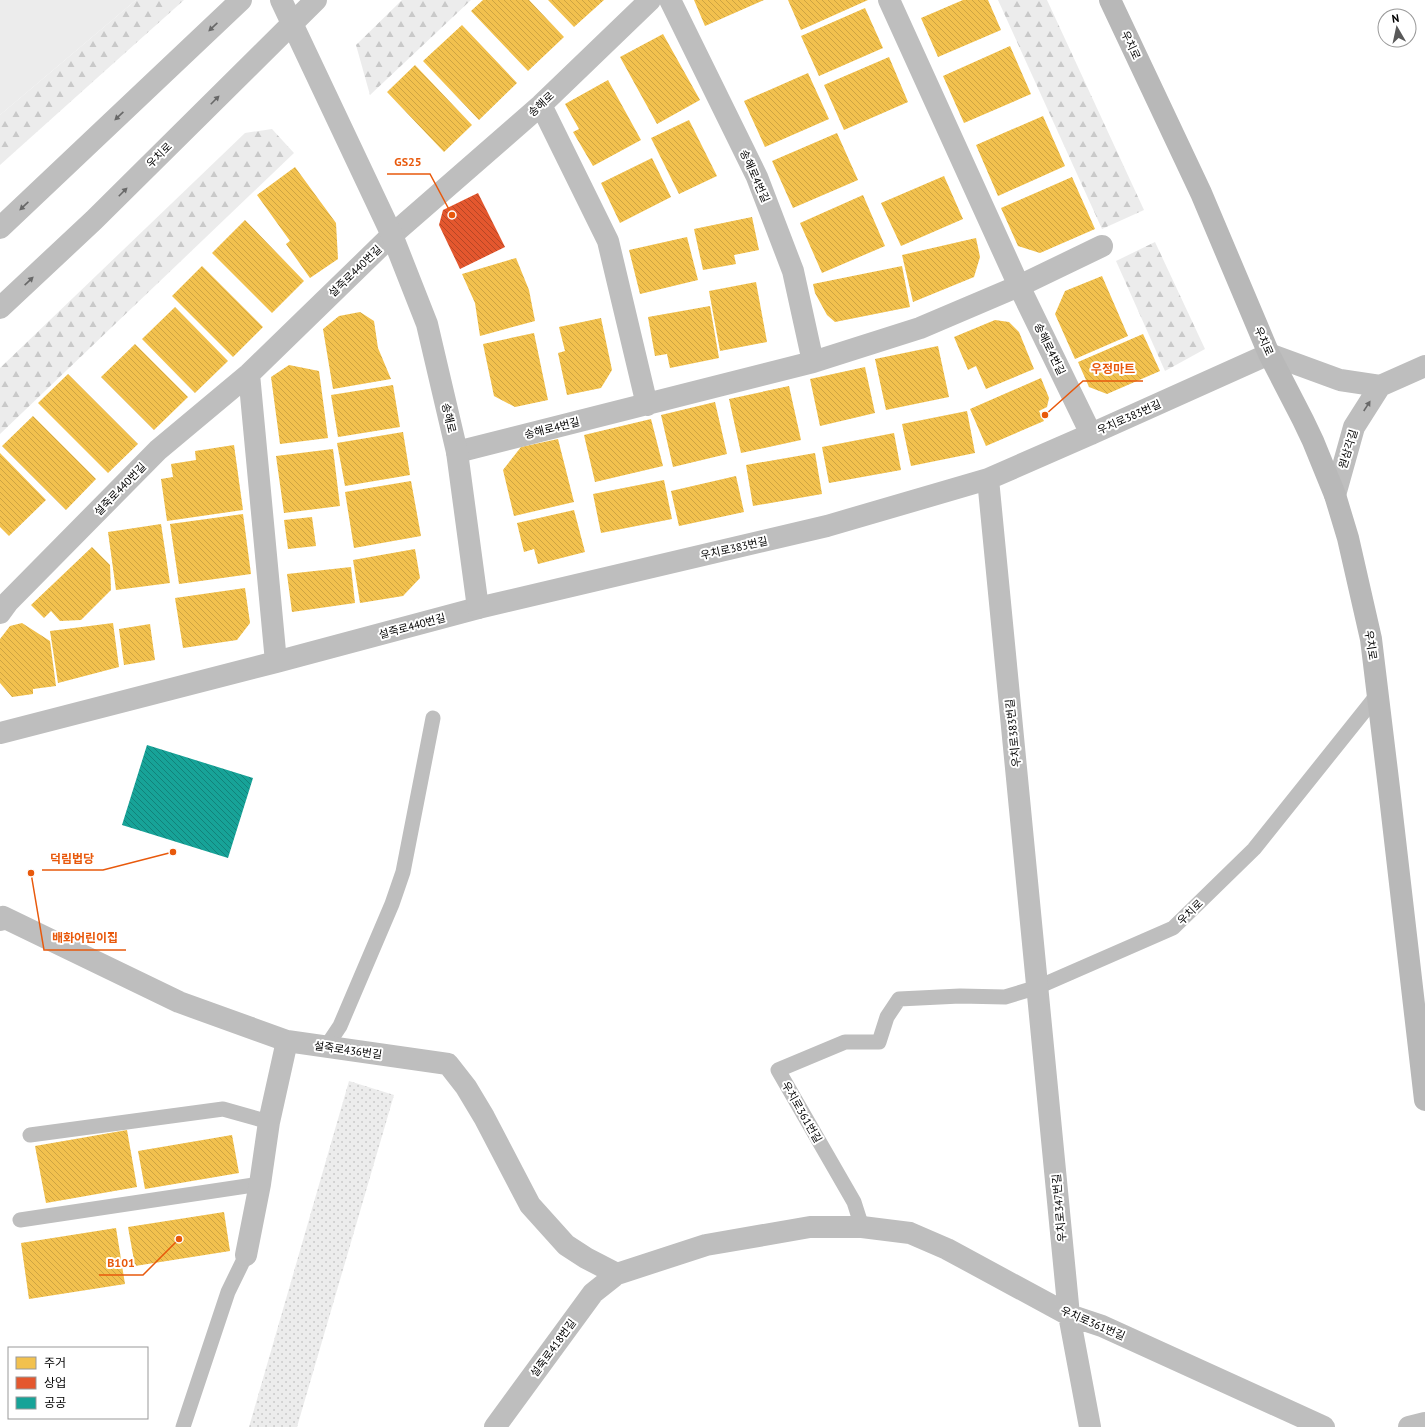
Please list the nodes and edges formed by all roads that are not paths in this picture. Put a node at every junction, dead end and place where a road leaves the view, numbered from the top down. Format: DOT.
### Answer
graph roads {
  1 [pos="241,0"];
  2 [pos="281,0"];
  3 [pos="316,0"];
  4 [pos="650,0"];
  5 [pos="670,0"];
  6 [pos="889,0"];
  7 [pos="1110,0"];
  8 [pos="292,22"];
  9 [pos="541,106"];
  10 [pos="0,228"];
  11 [pos="392,235"];
  12 [pos="1102,246"];
  13 [pos="1019,286"];
  14 [pos="0,308"];
  15 [pos="1269,354"];
  16 [pos="813,362"];
  17 [pos="1425,366"];
  18 [pos="249,374"];
  19 [pos="1380,386"];
  20 [pos="647,405"];
  21 [pos="1091,434"];
  22 [pos="457,452"];
  23 [pos="988,479"];
  24 [pos="1335,495"];
  25 [pos="478,608"];
  26 [pos="0,613"];
  27 [pos="276,662"];
  28 [pos="1378,694"];
  29 [pos="433,718"];
  30 [pos="0,733"];
  31 [pos="1,918"];
  32 [pos="1038,987"];
  33 [pos="899,999"];
  34 [pos="286,1041"];
  35 [pos="326,1047"];
  36 [pos="1425,1100"];
  37 [pos="269,1122"];
  38 [pos="30,1135"];
  39 [pos="260,1184"];
  40 [pos="20,1220"];
  41 [pos="862,1227"];
  42 [pos="246,1255"];
  43 [pos="617,1274"];
  44 [pos="1069,1315"];
  45 [pos="1425,1423"];
  46 [pos="183,1427"];
  47 [pos="496,1427"];
  48 [pos="1090,1427"];
  49 [pos="1324,1427"];
  50 [pos="1409,1427"];
  1 -- 10 [label="street, one-way"];
  2 -- 8 [label="street, 송해로"];
  3 -- 8 [label="street, 우치로"];
  4 -- 9 [label="street, 송해로"];
  5 -- 16 [label="street, 송해로4번길"];
  6 -- 13 [label="street, 송해로4번길"];
  7 -- 15 [label="main road, 우치로"];
  8 -- 11 [label="street, 송해로"];
  14 -- 8 [label="street, 우치로, one-way"];
  9 -- 11 [label="street, 송해로"];
  9 -- 20 [label="street"];
  11 -- 18 [label="street, 설죽로440번길"];
  11 -- 22 [label="street, 송해로"];
  12 -- 13 [label="street, 송해로4번길"];
  13 -- 16 [label="street, 송해로4번길"];
  13 -- 21 [label="street, 송해로4번길"];
  15 -- 19 [label="street"];
  15 -- 21 [label="street, 우치로383번길"];
  15 -- 24 [label="main road, 우치로"];
  16 -- 20 [label="street, 송해로4번길"];
  17 -- 19 [label="street"];
  18 -- 26 [label="street, 설죽로440번길"];
  18 -- 27 [label="street"];
  24 -- 19 [label="street, 원삼각길, one-way"];
  20 -- 22 [label="street, 송해로4번길"];
  21 -- 23 [label="street, 우치로383번길"];
  22 -- 25 [label="street, 송해로"];
  23 -- 25 [label="street, 우치로383번길"];
  23 -- 32 [label="street, 우치로383번길"];
  24 -- 28 [label="main road, 우치로"];
  25 -- 27 [label="street, 설죽로440번길"];
  27 -- 30 [label="street, 설죽로440번길"];
  28 -- 32 [label="lane, 우치로"];
  28 -- 36 [label="main road, 우치로"];
  29 -- 35 [label="lane"];
  31 -- 34 [label="street, 설죽로436번길"];
  32 -- 33 [label="lane, 우치로"];
  32 -- 44 [label="street, 우치로347번길"];
  33 -- 41 [label="lane, 우치로361번길"];
  34 -- 35 [label="street, 설죽로436번길"];
  34 -- 37 [label="street"];
  35 -- 43 [label="street, 설죽로436번길"];
  37 -- 38 [label="lane"];
  37 -- 39 [label="street"];
  39 -- 40 [label="lane"];
  39 -- 42 [label="street"];
  41 -- 43 [label="street, 우치로361번길"];
  41 -- 44 [label="street, 우치로361번길"];
  42 -- 46 [label="lane"];
  43 -- 47 [label="street, 설죽로418번길"];
  44 -- 48 [label="street, 우치로347번길"];
  44 -- 49 [label="street, 우치로361번길"];
  45 -- 50 [label="street"];
}
